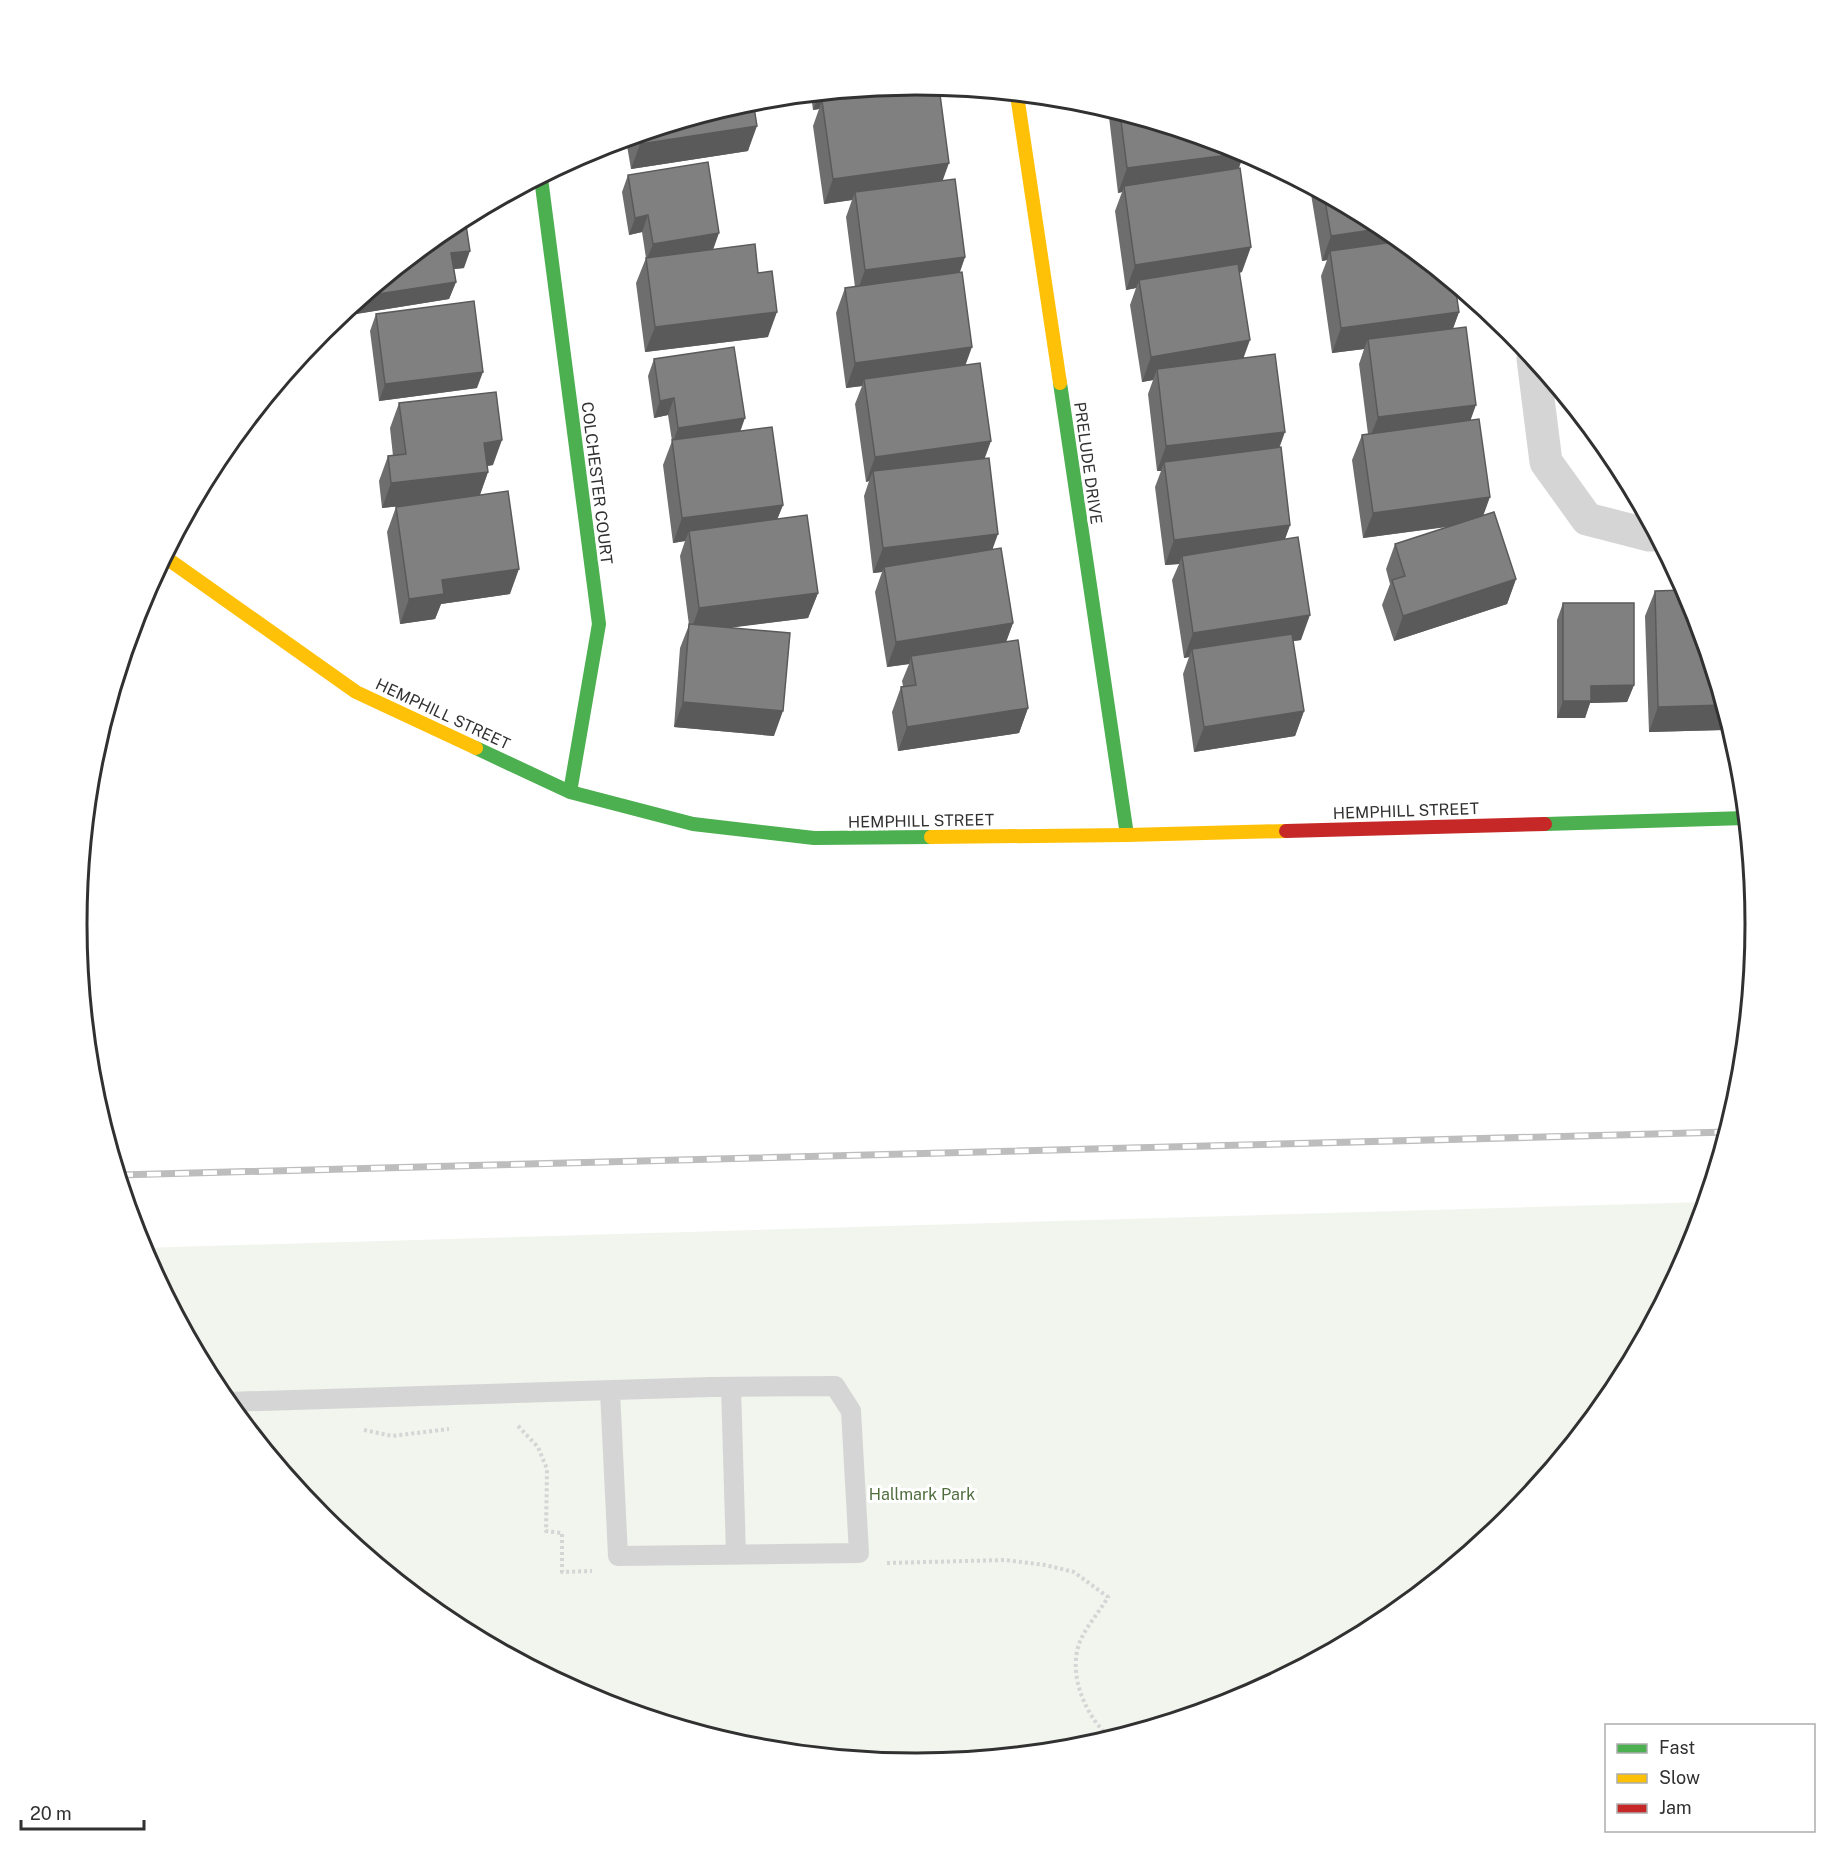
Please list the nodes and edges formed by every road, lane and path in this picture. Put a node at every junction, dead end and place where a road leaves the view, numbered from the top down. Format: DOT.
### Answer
graph roads {
  1 [pos="1018,102"];
  2 [pos="542,185"];
  3 [pos="1535,372"];
  4 [pos="1648,535"];
  5 [pos="171,562"];
  6 [pos="570,792"];
  7 [pos="1739,818"];
  8 [pos="1127,835"];
  9 [pos="731,1387"];
  10 [pos="610,1391"];
  11 [pos="238,1402"];
  12 [pos="736,1555"];
  1 -- 8 [label="street, PRELUDE DRIVE"];
  2 -- 6 [label="street, COLCHESTER COURT"];
  3 -- 4 [label="street"];
  5 -- 6 [label="street, HEMPHILL STREET"];
  6 -- 8 [label="street, HEMPHILL STREET"];
  7 -- 8 [label="street, HEMPHILL STREET"];
  9 -- 10 [label="lane"];
  9 -- 12 [label="lane"];
  9 -- 12 [label="lane"];
  10 -- 11 [label="lane"];
  10 -- 12 [label="lane"];
}
